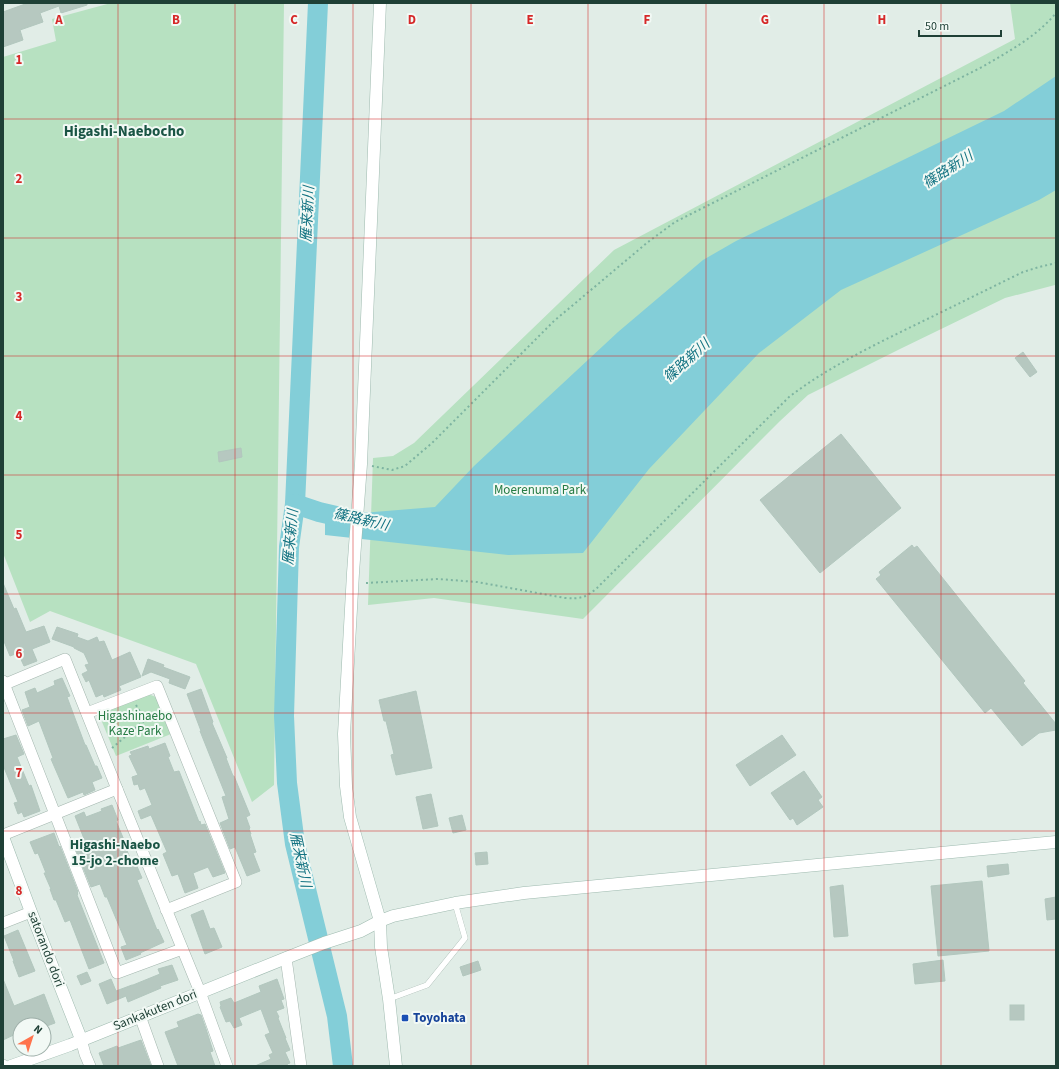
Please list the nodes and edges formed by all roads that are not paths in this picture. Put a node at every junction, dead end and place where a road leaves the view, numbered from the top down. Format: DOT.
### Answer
graph roads {
  1 [pos="380,3"];
  2 [pos="3,684"];
  3 [pos="87,713"];
  4 [pos="117,789"];
  5 [pos="55,815"];
  6 [pos="3,836"];
  7 [pos="1056,842"];
  8 [pos="455,903"];
  9 [pos="166,910"];
  10 [pos="32,912"];
  11 [pos="380,921"];
  12 [pos="3,923"];
  13 [pos="182,949"];
  14 [pos="286,958"];
  15 [pos="200,992"];
  16 [pos="389,999"];
  17 [pos="140,1016"];
  18 [pos="82,1039"];
  19 [pos="11,1066"];
  20 [pos="90,1066"];
  21 [pos="158,1066"];
  22 [pos="227,1066"];
  23 [pos="301,1066"];
  24 [pos="396,1066"];
  1 -- 11 [label="street"];
  2 -- 3 [label="street"];
  2 -- 5 [label="street"];
  3 -- 4 [label="street"];
  3 -- 9 [label="street"];
  4 -- 5 [label="street"];
  4 -- 9 [label="street"];
  5 -- 6 [label="street"];
  5 -- 13 [label="street"];
  6 -- 10 [label="street, satorando dori"];
  7 -- 8 [label="street"];
  8 -- 11 [label="street"];
  8 -- 16 [label="lane"];
  9 -- 13 [label="street"];
  10 -- 12 [label="street"];
  10 -- 18 [label="street, satorando dori"];
  11 -- 14 [label="street, Sankakuten dori"];
  11 -- 16 [label="street"];
  13 -- 15 [label="street"];
  14 -- 15 [label="street, Sankakuten dori"];
  14 -- 23 [label="street"];
  15 -- 17 [label="street, Sankakuten dori"];
  15 -- 22 [label="street"];
  16 -- 24 [label="street"];
  17 -- 18 [label="street, Sankakuten dori"];
  17 -- 21 [label="street"];
  18 -- 19 [label="street, Sankakuten dori"];
  18 -- 20 [label="street"];
}
